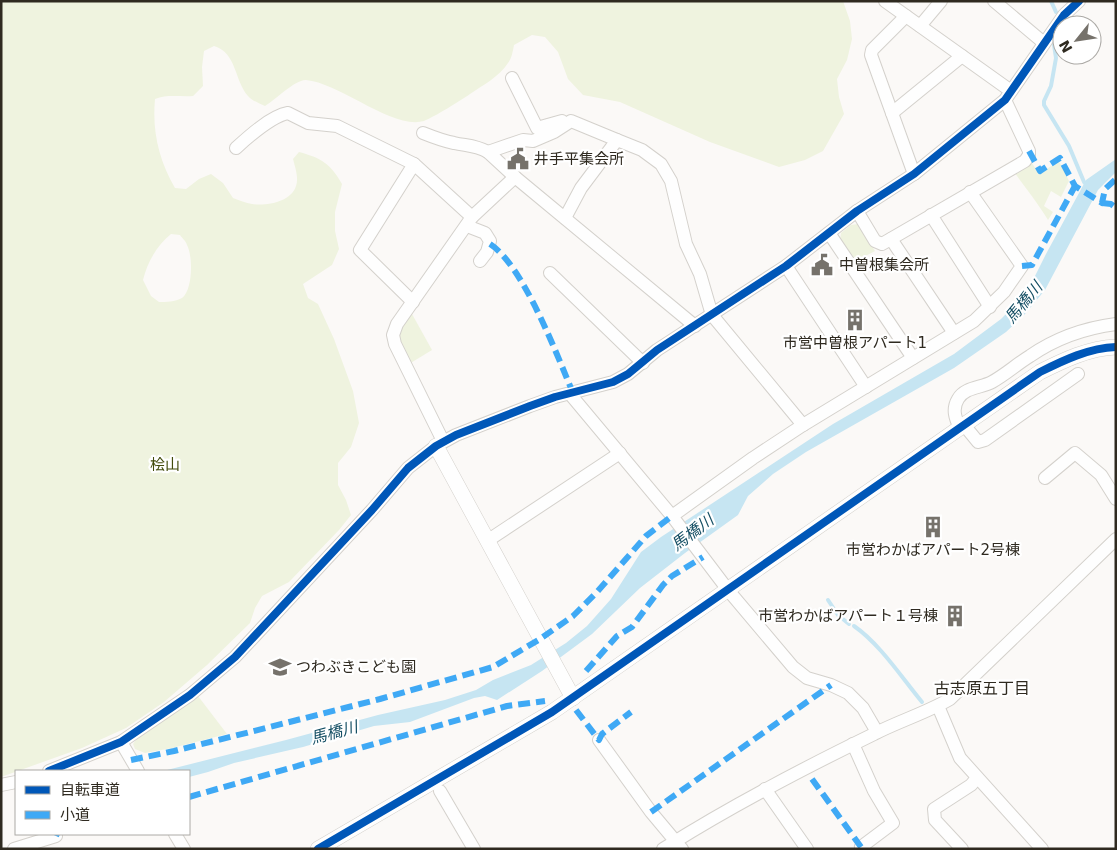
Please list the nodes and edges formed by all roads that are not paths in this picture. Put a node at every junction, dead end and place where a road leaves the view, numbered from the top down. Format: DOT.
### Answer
graph roads {
  1 [pos="885,1"];
  2 [pos="941,1"];
  3 [pos="994,1"];
  4 [pos="1079,1"];
  5 [pos="906,16"];
  6 [pos="920,26"];
  7 [pos="1044,43"];
  8 [pos="962,56"];
  9 [pos="512,78"];
  10 [pos="1008,96"];
  11 [pos="892,113"];
  12 [pos="571,121"];
  13 [pos="423,134"];
  14 [pos="617,140"];
  15 [pos="236,148"];
  16 [pos="488,152"];
  17 [pos="414,164"];
  18 [pos="914,174"];
  19 [pos="515,177"];
  20 [pos="970,192"];
  21 [pos="858,211"];
  22 [pos="931,215"];
  23 [pos="565,218"];
  24 [pos="470,222"];
  25 [pos="829,233"];
  26 [pos="891,239"];
  27 [pos="480,261"];
  28 [pos="786,266"];
  29 [pos="550,273"];
  30 [pos="413,302"];
  31 [pos="990,307"];
  32 [pos="712,315"];
  33 [pos="1116,324"];
  34 [pos="695,326"];
  35 [pos="954,333"];
  36 [pos="1116,347"];
  37 [pos="913,358"];
  38 [pos="642,363"];
  39 [pos="1078,374"];
  40 [pos="866,386"];
  41 [pos="570,394"];
  42 [pos="803,425"];
  43 [pos="962,426"];
  44 [pos="439,444"];
  45 [pos="620,453"];
  46 [pos="1045,478"];
  47 [pos="1116,499"];
  48 [pos="673,517"];
  49 [pos="1116,539"];
  50 [pos="487,541"];
  51 [pos="728,590"];
  52 [pos="573,698"];
  53 [pos="938,706"];
  54 [pos="876,732"];
  55 [pos="599,740"];
  56 [pos="121,742"];
  57 [pos="853,744"];
  58 [pos="136,768"];
  59 [pos="51,770"];
  60 [pos="977,778"];
  61 [pos="15,782"];
  62 [pos="1,786"];
  63 [pos="765,789"];
  64 [pos="440,791"];
  65 [pos="176,835"];
  66 [pos="56,836"];
  67 [pos="679,845"];
  68 [pos="14,849"];
  69 [pos="184,849"];
  70 [pos="318,849"];
  71 [pos="474,849"];
  72 [pos="663,849"];
  73 [pos="807,849"];
  74 [pos="862,849"];
  75 [pos="962,849"];
  76 [pos="1042,849"];
  1 -- 5 [label="street"];
  2 -- 6 [label="street"];
  3 -- 7 [label="street"];
  4 -- 7 [label="street"];
  5 -- 6 [label="street"];
  5 -- 11 [label="street"];
  6 -- 8 [label="street"];
  7 -- 10 [label="street"];
  8 -- 10 [label="street"];
  8 -- 11 [label="street"];
  9 -- 12 [label="street"];
  10 -- 18 [label="street"];
  10 -- 20 [label="street"];
  11 -- 18 [label="street"];
  12 -- 14 [label="street"];
  12 -- 16 [label="street"];
  13 -- 16 [label="street"];
  14 -- 23 [label="street"];
  14 -- 32 [label="street"];
  15 -- 17 [label="street"];
  16 -- 19 [label="street"];
  17 -- 24 [label="street"];
  17 -- 30 [label="street"];
  18 -- 21 [label="street"];
  19 -- 23 [label="street"];
  19 -- 24 [label="street"];
  20 -- 22 [label="street"];
  20 -- 31 [label="street"];
  21 -- 25 [label="street"];
  21 -- 26 [label="street"];
  22 -- 26 [label="street"];
  22 -- 31 [label="street"];
  23 -- 34 [label="street"];
  24 -- 27 [label="street"];
  24 -- 30 [label="street"];
  25 -- 28 [label="street"];
  25 -- 37 [label="street"];
  26 -- 35 [label="street"];
  28 -- 32 [label="street"];
  28 -- 40 [label="street"];
  29 -- 38 [label="street"];
  30 -- 44 [label="street"];
  31 -- 35 [label="street"];
  32 -- 34 [label="street"];
  32 -- 42 [label="street"];
  33 -- 43 [label="street"];
  34 -- 38 [label="street"];
  35 -- 37 [label="street"];
  36 -- 43 [label="street"];
  37 -- 40 [label="street"];
  38 -- 41 [label="street"];
  39 -- 43 [label="street"];
  40 -- 42 [label="street"];
  41 -- 44 [label="street"];
  41 -- 45 [label="street"];
  42 -- 48 [label="street"];
  43 -- 51 [label="street"];
  44 -- 50 [label="street"];
  44 -- 56 [label="street"];
  45 -- 48 [label="street"];
  45 -- 50 [label="street"];
  46 -- 47 [label="street"];
  48 -- 51 [label="street"];
  49 -- 53 [label="street"];
  50 -- 52 [label="street"];
  51 -- 52 [label="street"];
  51 -- 54 [label="street"];
  52 -- 70 [label="street"];
  53 -- 54 [label="street"];
  53 -- 60 [label="street"];
  54 -- 57 [label="street"];
  55 -- 67 [label="street"];
  56 -- 58 [label="street"];
  56 -- 59 [label="street"];
  57 -- 63 [label="street"];
  57 -- 74 [label="street"];
  60 -- 75 [label="street"];
  60 -- 76 [label="street"];
  61 -- 62 [label="street"];
  63 -- 67 [label="street"];
  63 -- 73 [label="street"];
  64 -- 71 [label="street"];
  65 -- 69 [label="street"];
  66 -- 68 [label="street"];
  67 -- 72 [label="street"];
}
